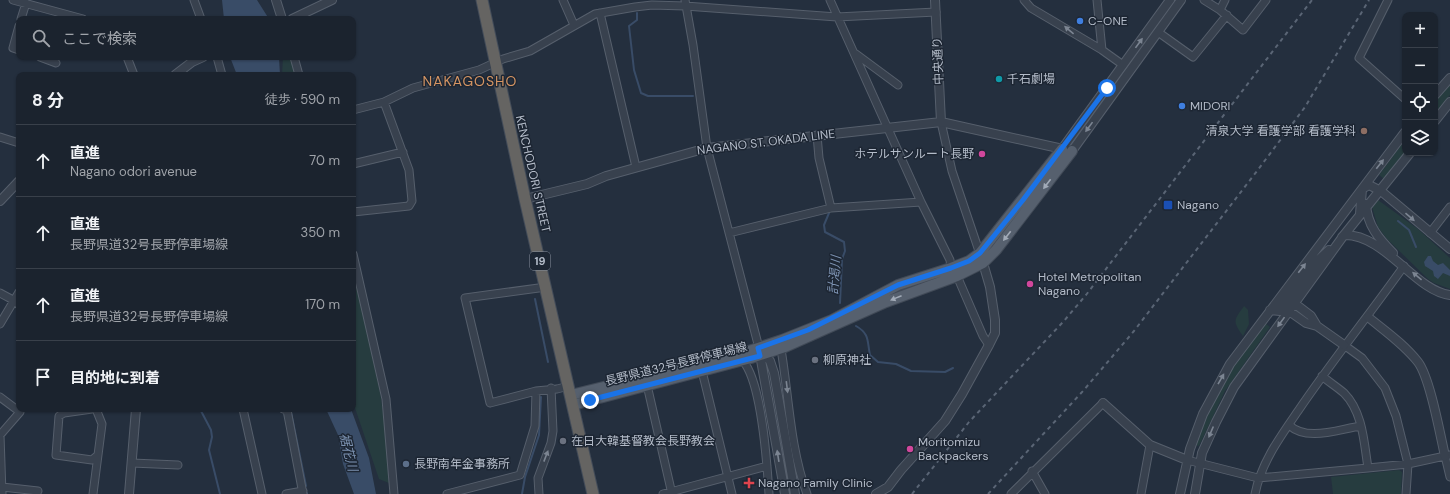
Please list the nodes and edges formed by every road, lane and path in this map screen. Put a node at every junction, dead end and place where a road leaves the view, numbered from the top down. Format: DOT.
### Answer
graph roads {
  1 [pos="14,0"];
  2 [pos="194,0"];
  3 [pos="276,0"];
  4 [pos="332,0"];
  5 [pos="482,0"];
  6 [pos="563,0"];
  7 [pos="830,0"];
  8 [pos="935,0"];
  9 [pos="1024,0"];
  10 [pos="1097,0"];
  11 [pos="1170,0"];
  12 [pos="1181,0"];
  13 [pos="1204,0"];
  14 [pos="1225,0"];
  15 [pos="1266,0"];
  16 [pos="1388,0"];
  17 [pos="26,3"];
  18 [pos="685,3"];
  19 [pos="1220,10"];
  20 [pos="936,12"];
  21 [pos="600,13"];
  22 [pos="1227,15"];
  23 [pos="22,16"];
  24 [pos="72,16"];
  25 [pos="200,16"];
  26 [pos="281,16"];
  27 [pos="298,16"];
  28 [pos="837,17"];
  29 [pos="574,25"];
  30 [pos="1158,32"];
  31 [pos="16,35"];
  32 [pos="16,49"];
  33 [pos="1102,50"];
  34 [pos="854,54"];
  35 [pos="48,60"];
  36 [pos="129,60"];
  37 [pos="196,60"];
  38 [pos="218,60"];
  39 [pos="295,60"];
  40 [pos="56,63"];
  41 [pos="495,63"];
  42 [pos="1123,65"];
  43 [pos="133,72"];
  44 [pos="179,72"];
  45 [pos="221,72"];
  46 [pos="298,72"];
  47 [pos="1450,78"];
  48 [pos="898,85"];
  49 [pos="1438,92"];
  50 [pos="1402,96"];
  51 [pos="384,102"];
  52 [pos="1450,102"];
  53 [pos="356,109"];
  54 [pos="1436,120"];
  55 [pos="941,122"];
  56 [pos="888,128"];
  57 [pos="1075,131"];
  58 [pos="817,135"];
  59 [pos="1402,136"];
  60 [pos="0,137"];
  61 [pos="16,142"];
  62 [pos="707,148"];
  63 [pos="1073,148"];
  64 [pos="403,152"];
  65 [pos="1408,156"];
  66 [pos="356,163"];
  67 [pos="636,167"];
  68 [pos="16,184"];
  69 [pos="1366,187"];
  70 [pos="1381,191"];
  71 [pos="525,199"];
  72 [pos="0,201"];
  73 [pos="921,202"];
  74 [pos="1366,207"];
  75 [pos="1450,207"];
  76 [pos="831,208"];
  77 [pos="356,212"];
  78 [pos="1360,215"];
  79 [pos="729,233"];
  80 [pos="1430,233"];
  81 [pos="1344,235"];
  82 [pos="1450,249"];
  83 [pos="981,258"];
  84 [pos="1404,266"];
  85 [pos="356,267"];
  86 [pos="954,272"];
  87 [pos="546,287"];
  88 [pos="0,293"];
  89 [pos="1450,295"];
  90 [pos="16,302"];
  91 [pos="1294,303"];
  92 [pos="16,304"];
  93 [pos="1270,310"];
  94 [pos="1289,311"];
  95 [pos="1368,317"];
  96 [pos="0,324"];
  97 [pos="1317,326"];
  98 [pos="989,345"];
  99 [pos="1344,346"];
  100 [pos="781,349"];
  101 [pos="761,353"];
  102 [pos="743,360"];
  103 [pos="702,371"];
  104 [pos="1322,376"];
  105 [pos="647,385"];
  106 [pos="551,388"];
  107 [pos="536,391"];
  108 [pos="571,395"];
  109 [pos="0,397"];
  110 [pos="1103,403"];
  111 [pos="16,409"];
  112 [pos="20,412"];
  113 [pos="71,412"];
  114 [pos="97,412"];
  115 [pos="136,412"];
  116 [pos="244,412"];
  117 [pos="287,412"];
  118 [pos="1289,425"];
  119 [pos="1361,426"];
  120 [pos="0,435"];
  121 [pos="1150,446"];
  122 [pos="98,455"];
  123 [pos="1447,455"];
  124 [pos="1187,460"];
  125 [pos="132,463"];
  126 [pos="1200,463"];
  127 [pos="1408,464"];
  128 [pos="178,465"];
  129 [pos="767,466"];
  130 [pos="1368,468"];
  131 [pos="1032,472"];
  132 [pos="728,477"];
  133 [pos="1450,477"];
  134 [pos="1258,478"];
  135 [pos="2,491"];
  136 [pos="38,491"];
  137 [pos="303,493"];
  138 [pos="672,493"];
  139 [pos="93,494"];
  140 [pos="129,494"];
  141 [pos="262,494"];
  142 [pos="286,494"];
  143 [pos="394,494"];
  144 [pos="447,494"];
  145 [pos="540,494"];
  146 [pos="593,494"];
  147 [pos="663,494"];
  148 [pos="732,494"];
  149 [pos="769,494"];
  150 [pos="785,494"];
  151 [pos="795,494"];
  152 [pos="807,494"];
  153 [pos="876,494"];
  154 [pos="1011,494"];
  155 [pos="1045,494"];
  156 [pos="1141,494"];
  157 [pos="1180,494"];
  158 [pos="1195,494"];
  159 [pos="1255,494"];
  160 [pos="1406,494"];
  1 -- 17 [label="street"];
  2 -- 25 [label="street"];
  3 -- 26 [label="street"];
  4 -- 27 [label="street"];
  5 -- 41 [label="highway, KENCHODORI STREET / 19"];
  6 -- 29 [label="street"];
  7 -- 28 [label="street"];
  8 -- 20 [label="street, 中央通り"];
  33 -- 9 [label="street, one-way"];
  10 -- 33 [label="street"];
  42 -- 11 [label="street, one-way"];
  12 -- 30 [label="street"];
  13 -- 19 [label="street"];
  14 -- 19 [label="street"];
  15 -- 22 [label="street"];
  16 -- 50 [label="street"];
  17 -- 23 [label="street"];
  17 -- 24 [label="street"];
  18 -- 21 [label="street"];
  18 -- 28 [label="street"];
  18 -- 62 [label="street"];
  19 -- 22 [label="street"];
  20 -- 28 [label="street"];
  20 -- 55 [label="street, 中央通り"];
  21 -- 29 [label="street"];
  21 -- 67 [label="street"];
  22 -- 30 [label="street"];
  28 -- 34 [label="street"];
  29 -- 41 [label="street"];
  30 -- 63 [label="street, one-way"];
  31 -- 32 [label="street"];
  33 -- 42 [label="street"];
  34 -- 48 [label="street"];
  34 -- 56 [label="street"];
  35 -- 40 [label="street"];
  36 -- 43 [label="street"];
  37 -- 44 [label="street"];
  38 -- 45 [label="street"];
  39 -- 46 [label="street"];
  41 -- 51 [label="street"];
  41 -- 71 [label="highway, KENCHODORI STREET / 19"];
  42 -- 57 [label="street"];
  47 -- 49 [label="street"];
  51 -- 53 [label="street"];
  51 -- 64 [label="street"];
  52 -- 54 [label="street"];
  55 -- 56 [label="street, NAGANO ST. OKADA LINE"];
  55 -- 63 [label="street, NAGANO ST. OKADA LINE"];
  55 -- 83 [label="street"];
  56 -- 58 [label="street, NAGANO ST. OKADA LINE"];
  56 -- 73 [label="street"];
  57 -- 63 [label="street"];
  57 -- 63 [label="street"];
  58 -- 62 [label="street, NAGANO ST. OKADA LINE"];
  58 -- 76 [label="street"];
  69 -- 59 [label="street, one-way"];
  60 -- 61 [label="street"];
  62 -- 67 [label="street, NAGANO ST. OKADA LINE"];
  62 -- 79 [label="street"];
  63 -- 83 [label="main road, 長野県道32号長野停車場線"];
  64 -- 66 [label="street"];
  64 -- 77 [label="street"];
  65 -- 70 [label="street"];
  67 -- 71 [label="street, NAGANO ST. OKADA LINE"];
  68 -- 72 [label="street"];
  69 -- 70 [label="street"];
  69 -- 74 [label="street"];
  69 -- 78 [label="street"];
  93 -- 69 [label="street, one-way"];
  70 -- 74 [label="street"];
  70 -- 80 [label="street, one-way"];
  71 -- 87 [label="highway, KENCHODORI STREET / 19"];
  73 -- 76 [label="street"];
  73 -- 86 [label="street"];
  74 -- 78 [label="street"];
  74 -- 84 [label="street"];
  75 -- 80 [label="street"];
  76 -- 79 [label="street"];
  78 -- 81 [label="street"];
  79 -- 101 [label="street"];
  80 -- 82 [label="street"];
  81 -- 84 [label="street"];
  81 -- 91 [label="street"];
  81 -- 93 [label="street"];
  83 -- 86 [label="main road, 長野県道32号長野停車場線"];
  83 -- 98 [label="street"];
  89 -- 84 [label="street, one-way"];
  84 -- 95 [label="street"];
  85 -- 143 [label="street"];
  86 -- 98 [label="street"];
  86 -- 100 [label="main road, 長野県道32号長野停車場線, one-way"];
  86 -- 101 [label="main road, 長野県道32号長野停車場線"];
  87 -- 107 [label="street"];
  87 -- 108 [label="highway, KENCHODORI STREET / 19"];
  88 -- 90 [label="street"];
  91 -- 94 [label="street"];
  91 -- 97 [label="street"];
  92 -- 96 [label="street"];
  124 -- 93 [label="street, one-way"];
  94 -- 97 [label="street"];
  94 -- 126 [label="street, one-way"];
  95 -- 99 [label="street"];
  95 -- 123 [label="street"];
  97 -- 99 [label="street"];
  98 -- 153 [label="street"];
  99 -- 104 [label="street"];
  99 -- 127 [label="street"];
  100 -- 101 [label="main road, 長野県道32号長野停車場線"];
  100 -- 152 [label="street, one-way"];
  101 -- 102 [label="main road, 長野県道32号長野停車場線"];
  101 -- 108 [label="main road, 長野県道32号長野停車場線"];
  150 -- 101 [label="street, one-way"];
  101 -- 151 [label="street"];
  102 -- 103 [label="main road, 長野県道32号長野停車場線"];
  102 -- 129 [label="street"];
  103 -- 105 [label="main road, 長野県道32号長野停車場線"];
  103 -- 132 [label="street"];
  104 -- 118 [label="street"];
  104 -- 119 [label="street"];
  105 -- 108 [label="main road, 長野県道32号長野停車場線"];
  105 -- 138 [label="street"];
  106 -- 107 [label="street"];
  106 -- 108 [label="street"];
  145 -- 106 [label="street, one-way"];
  107 -- 144 [label="street"];
  108 -- 146 [label="highway, KENCHODORI STREET / 19"];
  109 -- 111 [label="street"];
  110 -- 121 [label="street"];
  110 -- 131 [label="street"];
  112 -- 120 [label="street"];
  113 -- 122 [label="street"];
  114 -- 122 [label="street"];
  115 -- 125 [label="street"];
  116 -- 141 [label="street"];
  117 -- 137 [label="street"];
  118 -- 119 [label="street"];
  118 -- 134 [label="street"];
  119 -- 130 [label="street"];
  120 -- 135 [label="street"];
  121 -- 124 [label="street"];
  121 -- 156 [label="street"];
  122 -- 139 [label="street"];
  123 -- 127 [label="street"];
  123 -- 133 [label="street"];
  124 -- 126 [label="street"];
  124 -- 157 [label="street"];
  125 -- 128 [label="street"];
  125 -- 140 [label="street"];
  126 -- 134 [label="street"];
  126 -- 158 [label="street"];
  127 -- 130 [label="street"];
  127 -- 160 [label="street"];
  129 -- 132 [label="street"];
  129 -- 149 [label="street"];
  130 -- 134 [label="street"];
  131 -- 154 [label="street"];
  131 -- 155 [label="street"];
  132 -- 138 [label="street"];
  132 -- 148 [label="street"];
  134 -- 159 [label="street"];
  135 -- 136 [label="street"];
  137 -- 142 [label="street"];
  138 -- 147 [label="street"];
}
